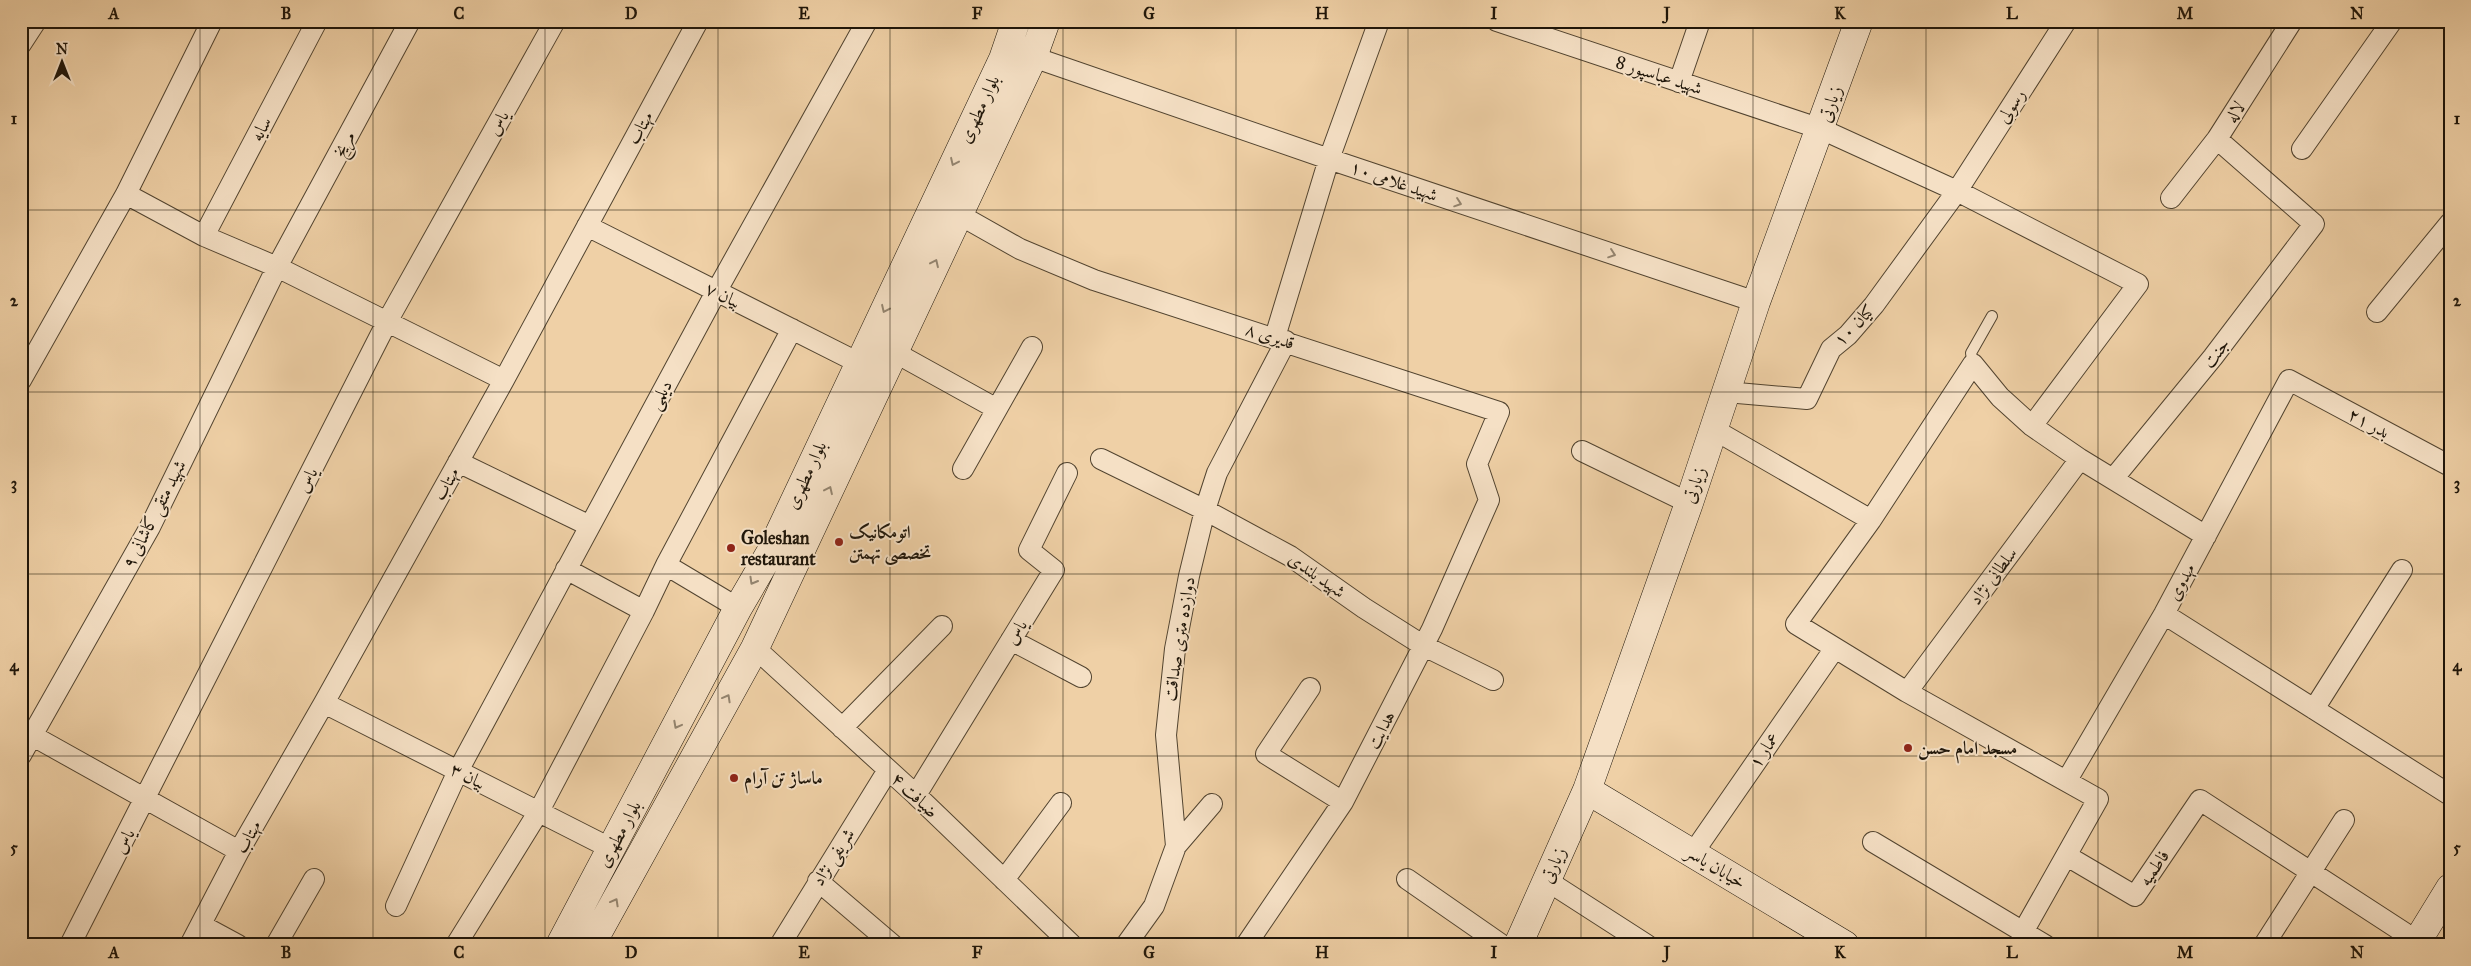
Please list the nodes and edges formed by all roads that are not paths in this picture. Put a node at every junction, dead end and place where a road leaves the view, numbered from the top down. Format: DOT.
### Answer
graph roads {
  1 [pos="36,21"];
  2 [pos="212,21"];
  3 [pos="317,21"];
  4 [pos="410,21"];
  5 [pos="555,21"];
  6 [pos="698,21"];
  7 [pos="866,21"];
  8 [pos="1016,21"];
  9 [pos="1046,21"];
  10 [pos="1379,21"];
  11 [pos="1497,21"];
  12 [pos="1700,21"];
  13 [pos="1859,21"];
  14 [pos="2066,21"];
  15 [pos="2292,21"];
  16 [pos="2392,21"];
  17 [pos="21,44"];
  18 [pos="1033,57"];
  19 [pos="1680,82"];
  20 [pos="1821,129"];
  21 [pos="2218,139"];
  22 [pos="2302,149"];
  23 [pos="1329,160"];
  24 [pos="1957,191"];
  25 [pos="126,194"];
  26 [pos="2171,198"];
  27 [pos="958,214"];
  28 [pos="2450,223"];
  29 [pos="587,226"];
  30 [pos="204,236"];
  31 [pos="277,267"];
  32 [pos="716,292"];
  33 [pos="1756,302"];
  34 [pos="2377,312"];
  35 [pos="1992,316"];
  36 [pos="388,320"];
  37 [pos="792,329"];
  38 [pos="1280,339"];
  39 [pos="1032,347"];
  40 [pos="894,352"];
  41 [pos="859,362"];
  42 [pos="1973,364"];
  43 [pos="21,380"];
  44 [pos="504,380"];
  45 [pos="2289,380"];
  46 [pos="1726,392"];
  47 [pos="997,409"];
  48 [pos="2032,426"];
  49 [pos="1713,429"];
  50 [pos="1582,451"];
  51 [pos="1101,459"];
  52 [pos="2080,459"];
  53 [pos="458,462"];
  54 [pos="2450,466"];
  55 [pos="964,469"];
  56 [pos="1067,473"];
  57 [pos="2113,479"];
  58 [pos="1489,500"];
  59 [pos="1689,502"];
  60 [pos="1205,510"];
  61 [pos="786,519"];
  62 [pos="1871,520"];
  63 [pos="590,526"];
  64 [pos="811,529"];
  65 [pos="2206,536"];
  66 [pos="666,565"];
  67 [pos="566,569"];
  68 [pos="2402,570"];
  69 [pos="738,608"];
  70 [pos="644,611"];
  71 [pos="2164,614"];
  72 [pos="942,626"];
  73 [pos="1011,640"];
  74 [pos="1424,646"];
  75 [pos="755,648"];
  76 [pos="1835,648"];
  77 [pos="1081,677"];
  78 [pos="1493,680"];
  79 [pos="1310,688"];
  80 [pos="1907,692"];
  81 [pos="324,703"];
  82 [pos="2314,709"];
  83 [pos="842,728"];
  84 [pos="33,736"];
  85 [pos="21,755"];
  86 [pos="888,770"];
  87 [pos="458,771"];
  88 [pos="2067,780"];
  89 [pos="1587,790"];
  90 [pos="2450,795"];
  91 [pos="916,796"];
  92 [pos="146,799"];
  93 [pos="1344,802"];
  94 [pos="1061,804"];
  95 [pos="1212,804"];
  96 [pos="539,811"];
  97 [pos="2344,820"];
  98 [pos="1873,842"];
  99 [pos="1176,846"];
  100 [pos="612,848"];
  101 [pos="239,851"];
  102 [pos="1693,852"];
  103 [pos="2067,856"];
  104 [pos="2311,872"];
  105 [pos="314,879"];
  106 [pos="1407,879"];
  107 [pos="1004,880"];
  108 [pos="1546,880"];
  109 [pos="818,881"];
  110 [pos="2450,888"];
  111 [pos="396,906"];
  112 [pos="201,924"];
  113 [pos="2024,932"];
  114 [pos="2416,943"];
  115 [pos="70,945"];
  116 [pos="190,945"];
  117 [pos="238,945"];
  118 [pos="276,945"];
  119 [pos="456,945"];
  120 [pos="560,945"];
  121 [pos="591,945"];
  122 [pos="780,945"];
  123 [pos="893,945"];
  124 [pos="1072,945"];
  125 [pos="1126,945"];
  126 [pos="1246,945"];
  127 [pos="1502,945"];
  128 [pos="1518,945"];
  129 [pos="1647,945"];
  130 [pos="1844,945"];
  131 [pos="2045,945"];
  132 [pos="2264,945"];
  1 -- 17 [label="street"];
  2 -- 25 [label="street"];
  3 -- 30 [label="street, سایه"];
  4 -- 31 [label="street, مریخ"];
  5 -- 36 [label="street, یاس"];
  6 -- 29 [label="street, مهتاب"];
  7 -- 32 [label="street, دیلمی"];
  8 -- 41 [label="main road, بلوار مطهری, one-way"];
  9 -- 18 [label="main road, بلوار مطهری"];
  10 -- 23 [label="street, دوازده متری صداقت"];
  11 -- 19 [label="street, شهید عباسپور 8"];
  12 -- 19 [label="street"];
  13 -- 20 [label="main road, زیارتی"];
  14 -- 24 [label="street, رسولی"];
  15 -- 21 [label="street, لاله"];
  16 -- 22 [label="street"];
  18 -- 23 [label="street, شهید غلامی ۱۰"];
  18 -- 27 [label="main road, بلوار مطهری"];
  19 -- 20 [label="street, شهید عباسپور 8"];
  20 -- 24 [label="street, شهید عباسپور 8"];
  20 -- 33 [label="main road, زیارتی"];
  21 -- 26 [label="street, لاله"];
  21 -- 57 [label="street, جنت"];
  23 -- 33 [label="street, شهید غلامی ۱۰, one-way"];
  23 -- 38 [label="street, دوازده متری صداقت"];
  24 -- 46 [label="street, کیان ۱۰"];
  24 -- 48 [label="street, شهید عباسپور 8"];
  25 -- 30 [label="street"];
  25 -- 43 [label="street"];
  27 -- 38 [label="street, قدیری ۸"];
  40 -- 27 [label="main road, بلوار مطهری, one-way"];
  28 -- 34 [label="street"];
  29 -- 32 [label="street, بیان ۷"];
  29 -- 44 [label="street, مهتاب"];
  30 -- 31 [label="street"];
  31 -- 36 [label="street"];
  31 -- 84 [label="street, شهید متقی کاشانی ۹"];
  32 -- 37 [label="street, بیان ۷"];
  32 -- 63 [label="street, دیلمی"];
  33 -- 46 [label="main road, زیارتی"];
  35 -- 42 [label="lane"];
  36 -- 44 [label="street"];
  36 -- 92 [label="street, یاس"];
  37 -- 41 [label="street, بیان ۷"];
  37 -- 66 [label="street"];
  38 -- 58 [label="street, قدیری ۸"];
  38 -- 60 [label="street, دوازده متری صداقت"];
  39 -- 47 [label="street"];
  40 -- 47 [label="street"];
  64 -- 40 [label="main road, بلوار مطهری, one-way"];
  41 -- 61 [label="main road, بلوار مطهری"];
  42 -- 48 [label="street"];
  42 -- 62 [label="street"];
  44 -- 53 [label="street, مهتاب"];
  45 -- 54 [label="street, بدر ۲۱"];
  45 -- 65 [label="street, مهدوی"];
  46 -- 49 [label="main road, زیارتی"];
  47 -- 55 [label="street"];
  48 -- 52 [label="street"];
  49 -- 59 [label="main road, زیارتی"];
  49 -- 62 [label="street"];
  50 -- 59 [label="street"];
  51 -- 60 [label="street, شهید بلندی"];
  52 -- 57 [label="street"];
  52 -- 80 [label="street, سلطانی نژاد"];
  53 -- 63 [label="street"];
  53 -- 81 [label="street, مهتاب"];
  56 -- 73 [label="street, یاس"];
  57 -- 65 [label="street"];
  58 -- 74 [label="street, هدایت"];
  59 -- 89 [label="main road, زیارتی"];
  60 -- 74 [label="street, شهید بلندی"];
  60 -- 99 [label="street, دوازده متری صداقت"];
  61 -- 64 [label="main road"];
  61 -- 69 [label="main road, بلوار مطهری, one-way"];
  62 -- 76 [label="street"];
  63 -- 67 [label="street, دیلمی"];
  64 -- 75 [label="main road, بلوار مطهری"];
  65 -- 71 [label="street, مهدوی"];
  66 -- 69 [label="street"];
  66 -- 70 [label="street"];
  67 -- 70 [label="street"];
  67 -- 87 [label="street, دیلمی"];
  68 -- 82 [label="street"];
  69 -- 100 [label="main road, بلوار مطهری, one-way"];
  70 -- 96 [label="street"];
  71 -- 82 [label="street"];
  71 -- 88 [label="street, مهدوی"];
  72 -- 83 [label="street"];
  73 -- 77 [label="street"];
  73 -- 91 [label="street, یاس"];
  74 -- 78 [label="street, شهید بلندی"];
  74 -- 93 [label="street, هدایت"];
  75 -- 83 [label="street, ضیافت ۴"];
  121 -- 75 [label="main road, بلوار مطهری, one-way"];
  76 -- 80 [label="street"];
  76 -- 102 [label="street, عمار ۱"];
  79 -- 93 [label="street"];
  80 -- 88 [label="street"];
  81 -- 87 [label="street, بیان ۳"];
  81 -- 101 [label="street, مهتاب"];
  82 -- 90 [label="street"];
  83 -- 86 [label="street, ضیافت ۴"];
  84 -- 85 [label="street, شهید متقی کاشانی ۹"];
  84 -- 92 [label="street"];
  86 -- 91 [label="street, ضیافت ۴"];
  86 -- 109 [label="street, شریفی نژاد"];
  87 -- 96 [label="street, بیان ۳"];
  87 -- 111 [label="street, دیلمی"];
  88 -- 103 [label="street"];
  89 -- 102 [label="main road, خیابان یاسر"];
  89 -- 108 [label="main road, زیارتی"];
  91 -- 107 [label="street, ضیافت ۴"];
  92 -- 101 [label="street"];
  92 -- 115 [label="street, یاس"];
  93 -- 126 [label="street, هدایت"];
  94 -- 107 [label="street"];
  95 -- 99 [label="street"];
  96 -- 100 [label="street, بیان ۳"];
  96 -- 119 [label="street"];
  97 -- 104 [label="street"];
  98 -- 113 [label="street"];
  99 -- 125 [label="street, دوازده متری صداقت"];
  100 -- 120 [label="main road, بلوار مطهری"];
  101 -- 112 [label="street, مهتاب"];
  102 -- 130 [label="main road, خیابان یاسر"];
  103 -- 104 [label="street, فاطمیه"];
  103 -- 113 [label="street"];
  104 -- 114 [label="street"];
  104 -- 132 [label="street"];
  105 -- 118 [label="street"];
  106 -- 127 [label="street"];
  107 -- 124 [label="street, ضیافت ۴"];
  108 -- 128 [label="main road, زیارتی"];
  108 -- 129 [label="street"];
  109 -- 122 [label="street, شریفی نژاد"];
  109 -- 123 [label="street"];
  110 -- 114 [label="main road"];
  112 -- 116 [label="street, مهتاب"];
  112 -- 117 [label="street"];
  113 -- 131 [label="street"];
}
